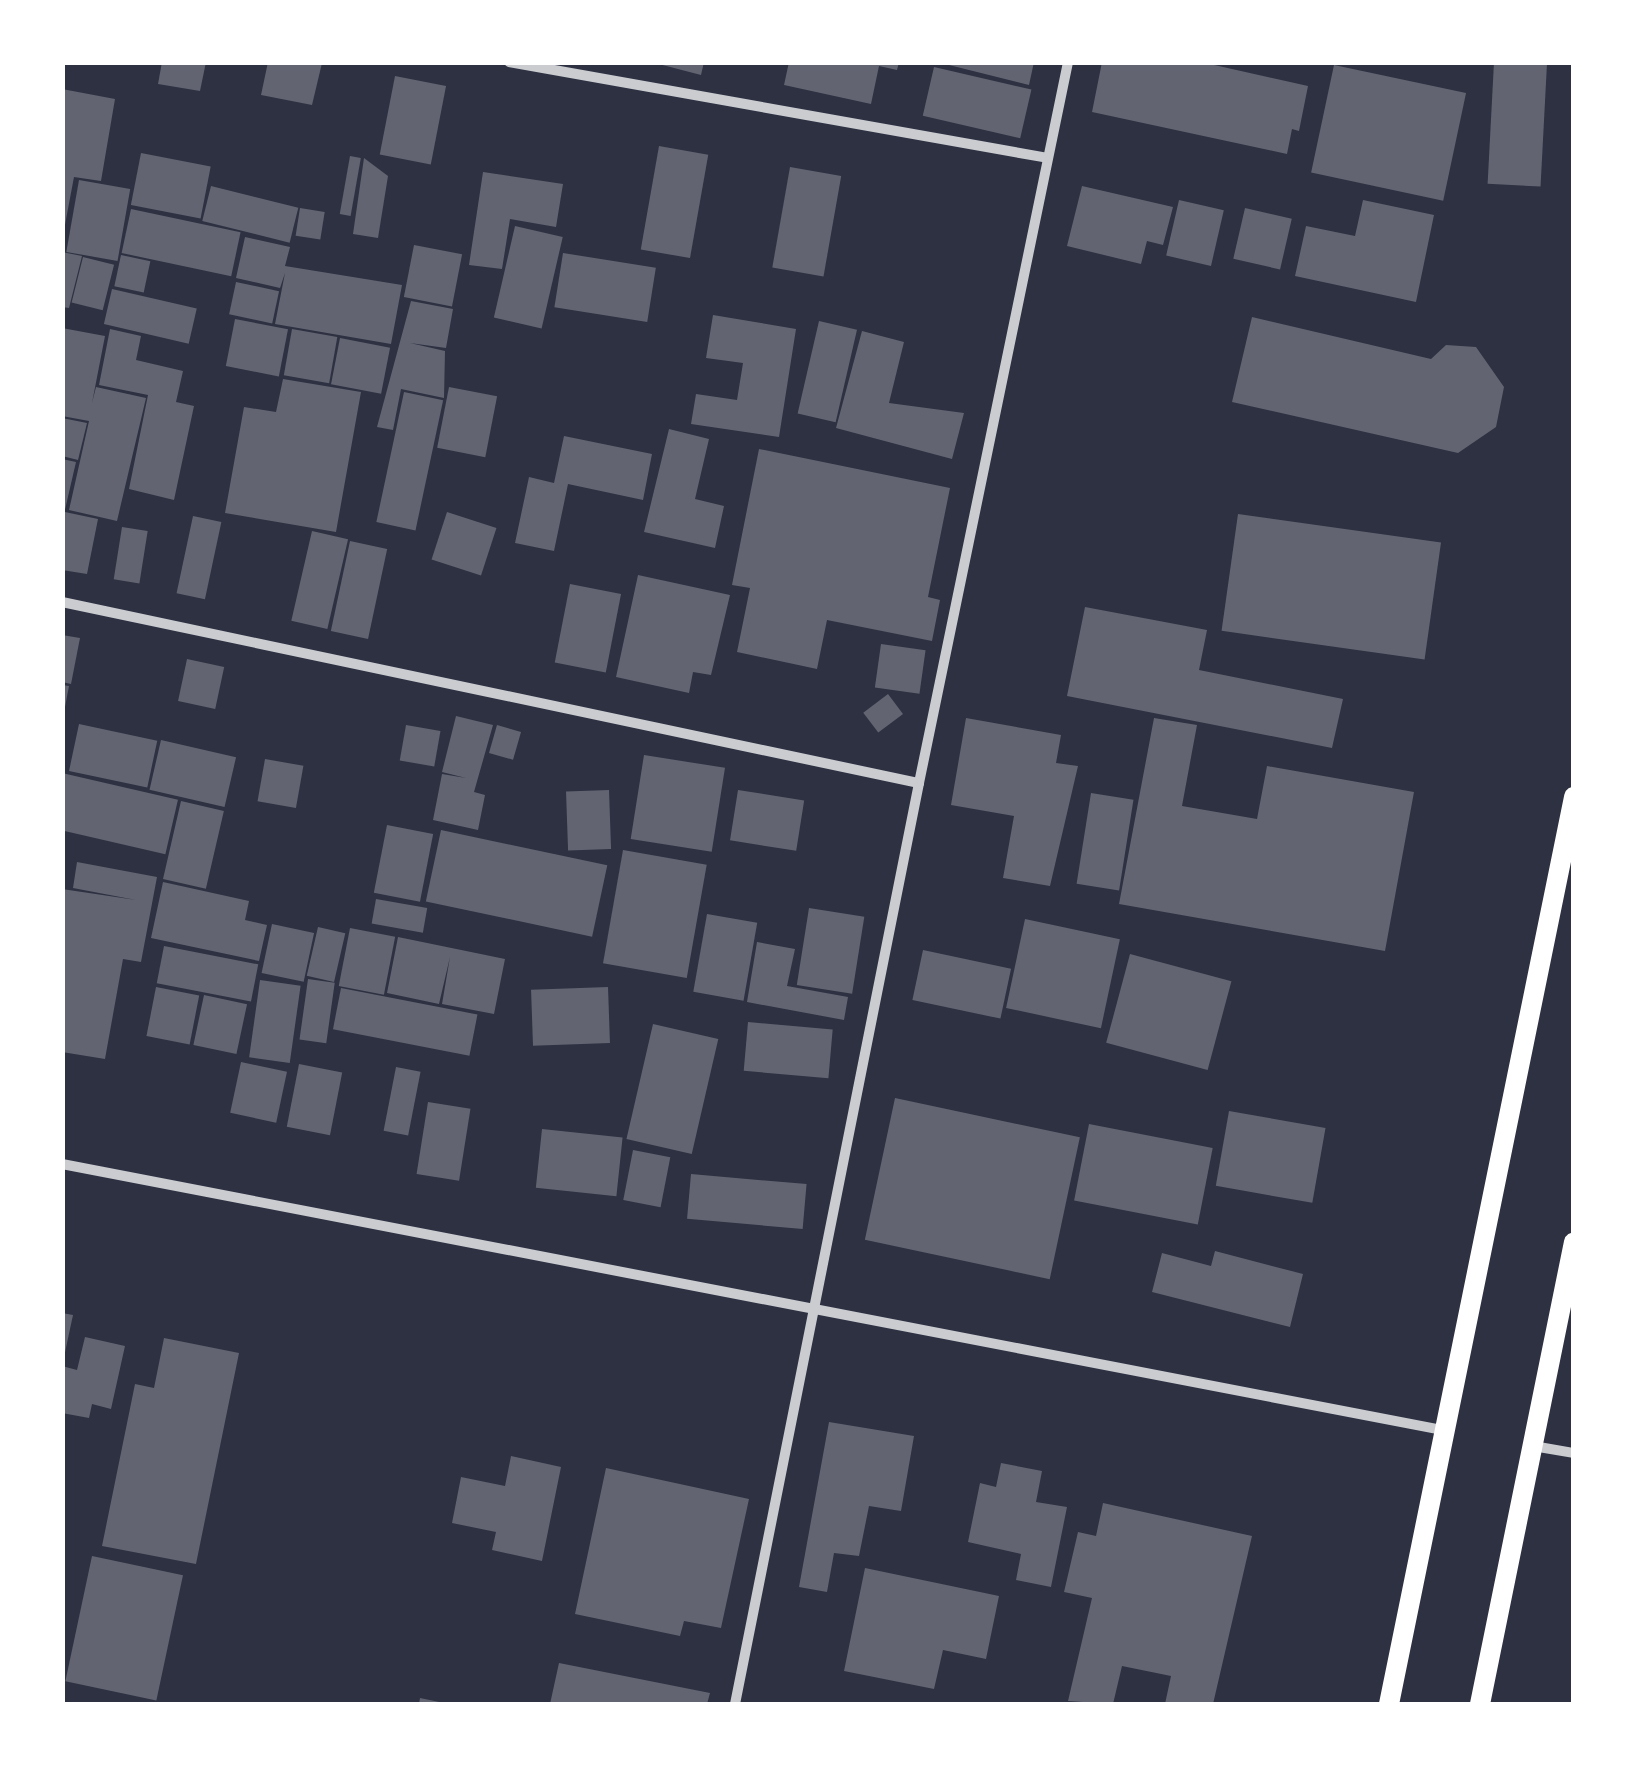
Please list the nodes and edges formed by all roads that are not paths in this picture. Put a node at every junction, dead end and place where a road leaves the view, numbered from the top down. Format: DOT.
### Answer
graph roads {
  1 [pos="510,62"];
  2 [pos="1068,62"];
  3 [pos="1048,158"];
  4 [pos="62,602"];
  5 [pos="919,783"];
  6 [pos="1574,797"];
  7 [pos="62,1164"];
  8 [pos="1574,1242"];
  9 [pos="817,1308"];
  10 [pos="1442,1430"];
  11 [pos="1532,1446"];
  12 [pos="1574,1453"];
  13 [pos="735,1704"];
  14 [pos="1389,1704"];
  15 [pos="1480,1704"];
  1 -- 3 [label="street"];
  2 -- 3 [label="street"];
  3 -- 5 [label="street"];
  4 -- 5 [label="street"];
  5 -- 9 [label="street"];
  6 -- 10 [label="main road"];
  7 -- 9 [label="street"];
  8 -- 11 [label="main road"];
  9 -- 10 [label="street"];
  9 -- 13 [label="street"];
  10 -- 14 [label="main road"];
  11 -- 12 [label="street"];
  11 -- 15 [label="main road"];
}
